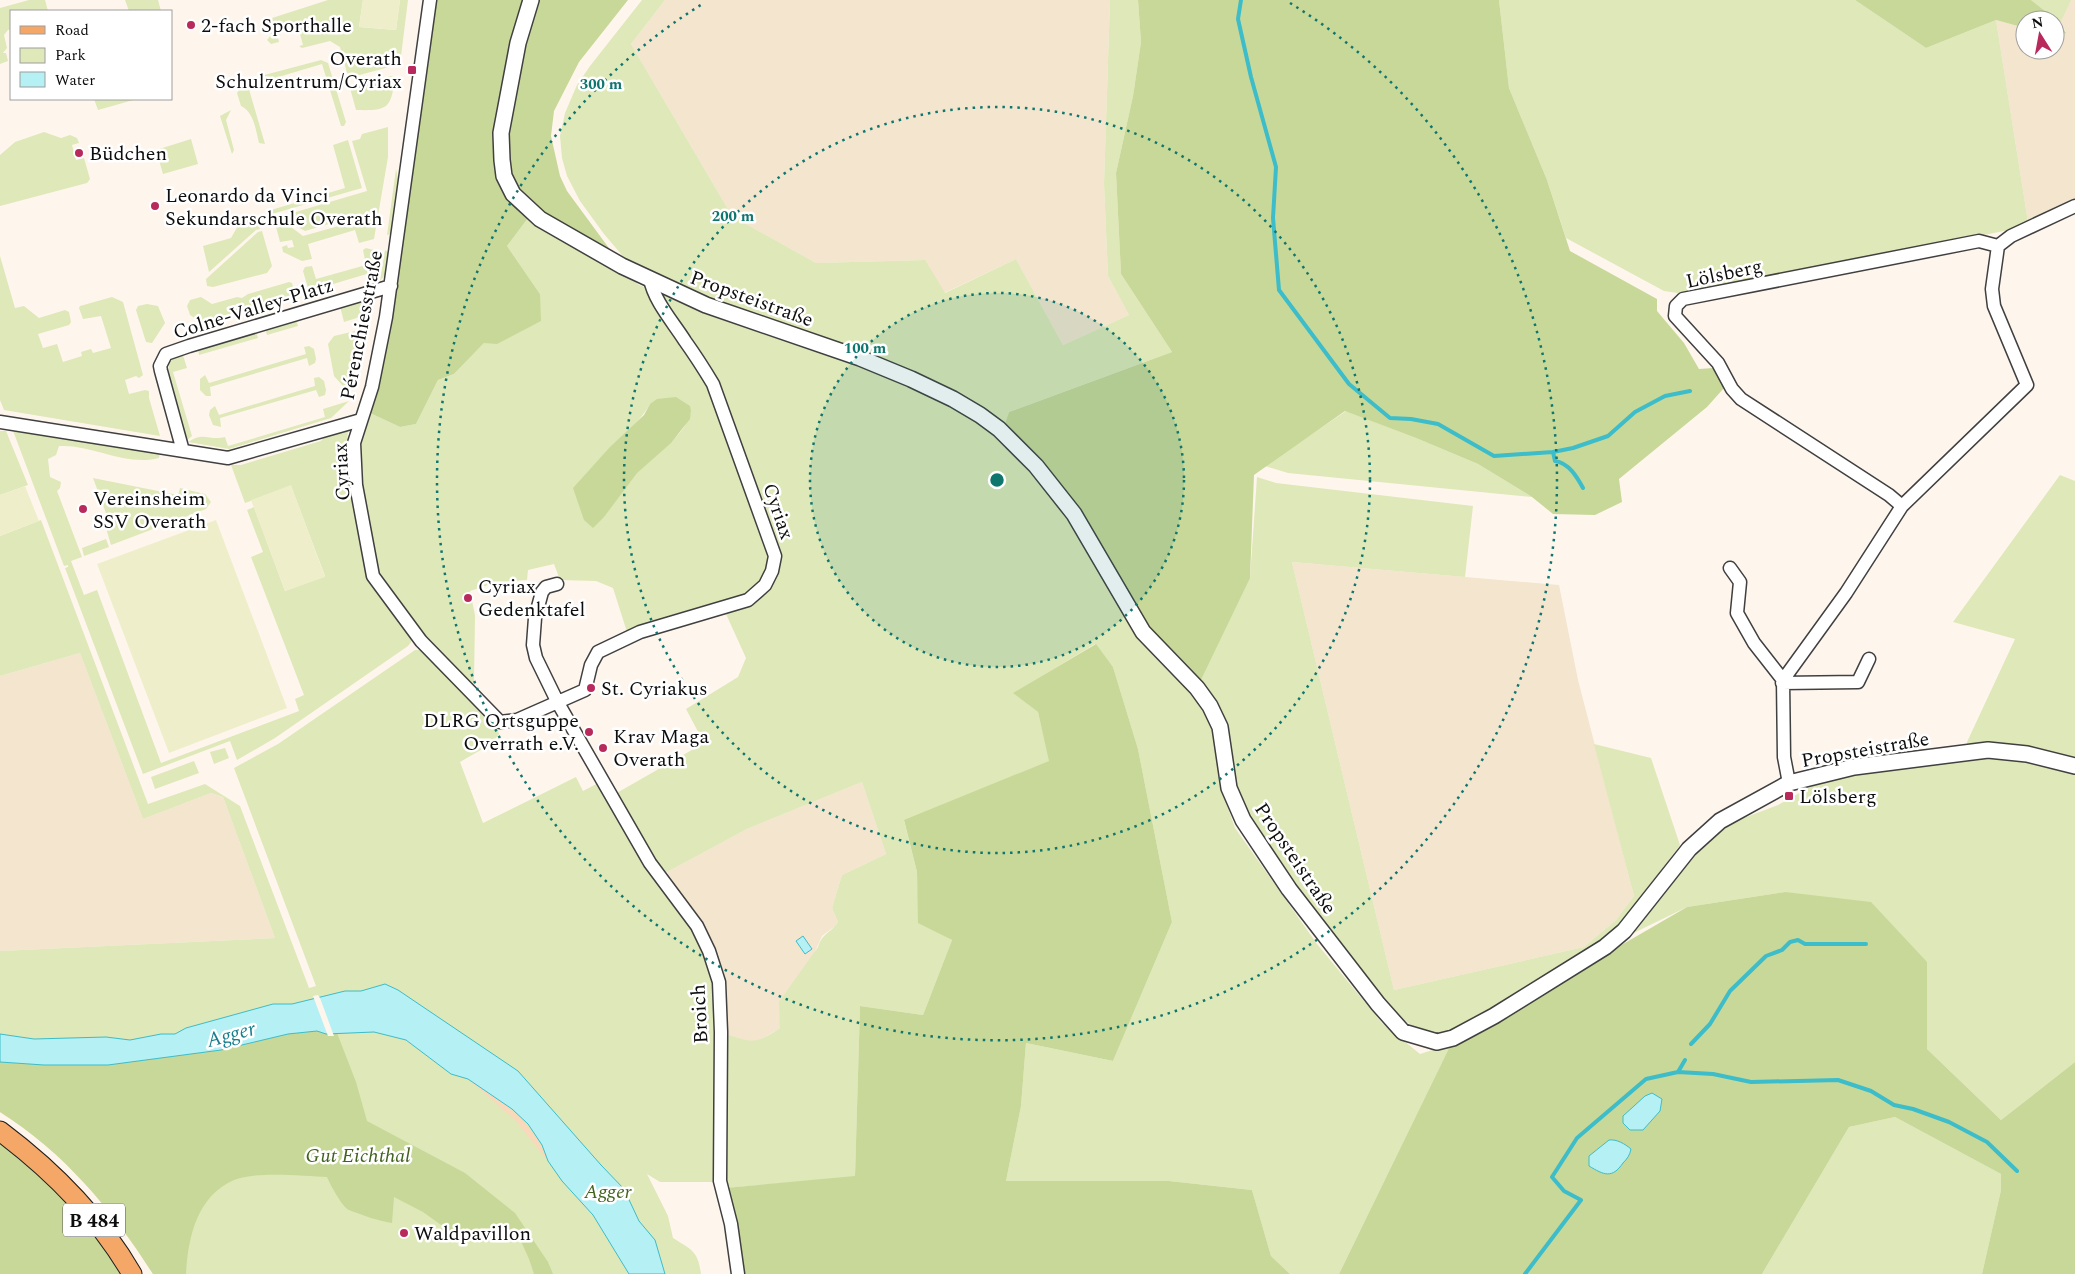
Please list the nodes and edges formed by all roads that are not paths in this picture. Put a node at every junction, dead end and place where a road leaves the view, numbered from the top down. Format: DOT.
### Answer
graph roads {
  1 [pos="430,0"];
  2 [pos="531,0"];
  3 [pos="2075,206"];
  4 [pos="1998,246"];
  5 [pos="650,279"];
  6 [pos="391,286"];
  7 [pos="361,420"];
  8 [pos="0,422"];
  9 [pos="183,452"];
  10 [pos="1902,506"];
  11 [pos="1730,568"];
  12 [pos="557,584"];
  13 [pos="1869,659"];
  14 [pos="1782,681"];
  15 [pos="558,703"];
  16 [pos="2075,766"];
  17 [pos="1789,783"];
  18 [pos="0,1131"];
  19 [pos="132,1274"];
  20 [pos="738,1274"];
  1 -- 6 [label="street, Pérenchiesstraße"];
  2 -- 5 [label="street, Propsteistraße"];
  3 -- 4 [label="street"];
  4 -- 10 [label="street"];
  4 -- 10 [label="street, Lölsberg"];
  5 -- 15 [label="street, Cyriax"];
  5 -- 17 [label="street, Propsteistraße"];
  6 -- 7 [label="street, Pérenchiesstraße"];
  6 -- 9 [label="street, Colne-Valley-Platz"];
  7 -- 9 [label="street, Cyriax"];
  7 -- 15 [label="street, Cyriax"];
  8 -- 9 [label="street, Cyriax"];
  10 -- 14 [label="street"];
  11 -- 14 [label="street"];
  12 -- 15 [label="street"];
  13 -- 14 [label="street"];
  14 -- 17 [label="street"];
  15 -- 20 [label="street, Broich"];
  16 -- 17 [label="street, Propsteistraße"];
  18 -- 19 [label="main road, B 484"];
}
